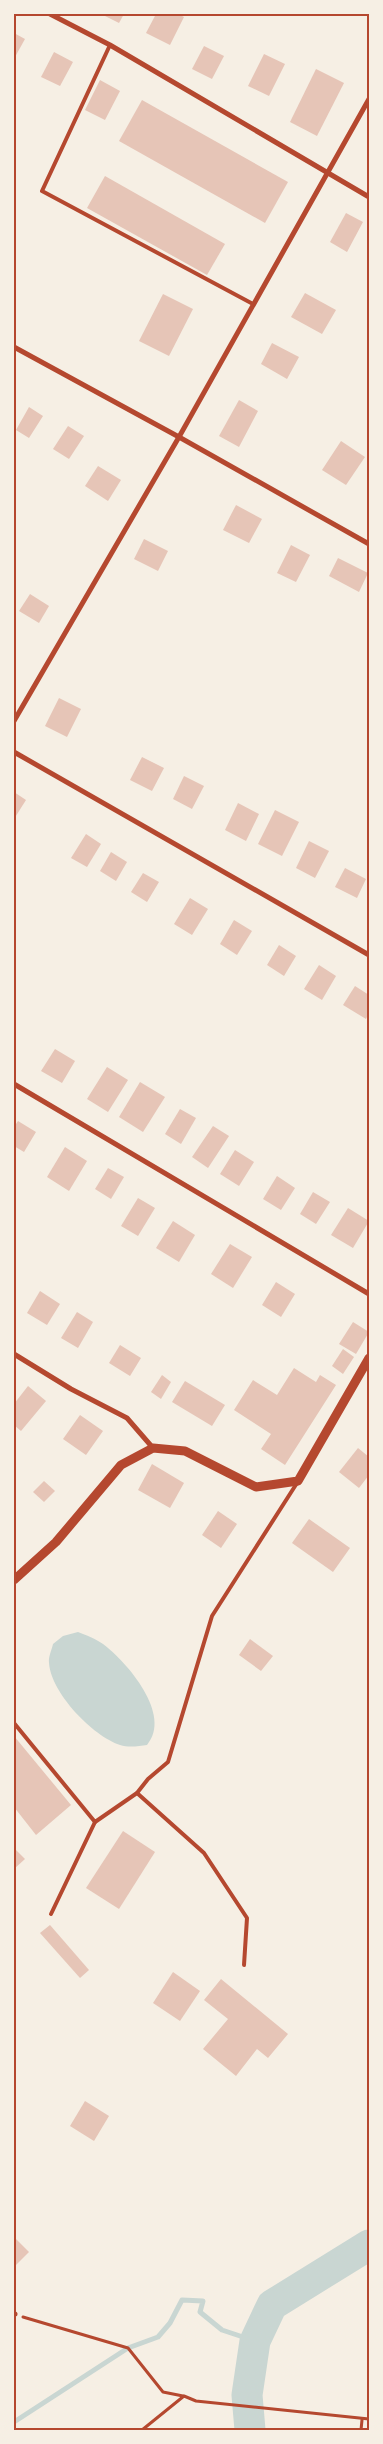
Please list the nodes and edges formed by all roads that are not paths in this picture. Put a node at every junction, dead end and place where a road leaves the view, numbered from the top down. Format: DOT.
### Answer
graph roads {
  1 [pos="50,14"];
  2 [pos="110,45"];
  3 [pos="369,99"];
  4 [pos="328,174"];
  5 [pos="369,196"];
  6 [pos="253,304"];
  7 [pos="14,347"];
  8 [pos="179,437"];
  9 [pos="369,544"];
  10 [pos="14,721"];
  11 [pos="14,752"];
  12 [pos="369,954"];
  13 [pos="14,1084"];
  14 [pos="369,1294"];
  15 [pos="14,1354"];
  16 [pos="369,1358"];
  17 [pos="153,1448"];
  18 [pos="298,1482"];
  19 [pos="14,1580"];
  20 [pos="14,1723"];
  21 [pos="137,1793"];
  22 [pos="96,1822"];
  23 [pos="51,1914"];
  24 [pos="244,1966"];
  1 -- 2 [label="street"];
  2 -- 4 [label="street"];
  2 -- 6 [label="lane"];
  3 -- 4 [label="street"];
  4 -- 5 [label="street"];
  4 -- 6 [label="street"];
  6 -- 8 [label="street"];
  7 -- 8 [label="street"];
  8 -- 9 [label="street"];
  8 -- 10 [label="street"];
  11 -- 12 [label="street"];
  13 -- 14 [label="street"];
  15 -- 17 [label="street"];
  16 -- 18 [label="street"];
  17 -- 18 [label="street"];
  17 -- 19 [label="street"];
  18 -- 21 [label="lane"];
  20 -- 22 [label="lane"];
  21 -- 22 [label="lane"];
  21 -- 24 [label="lane"];
  22 -- 23 [label="lane"];
}
